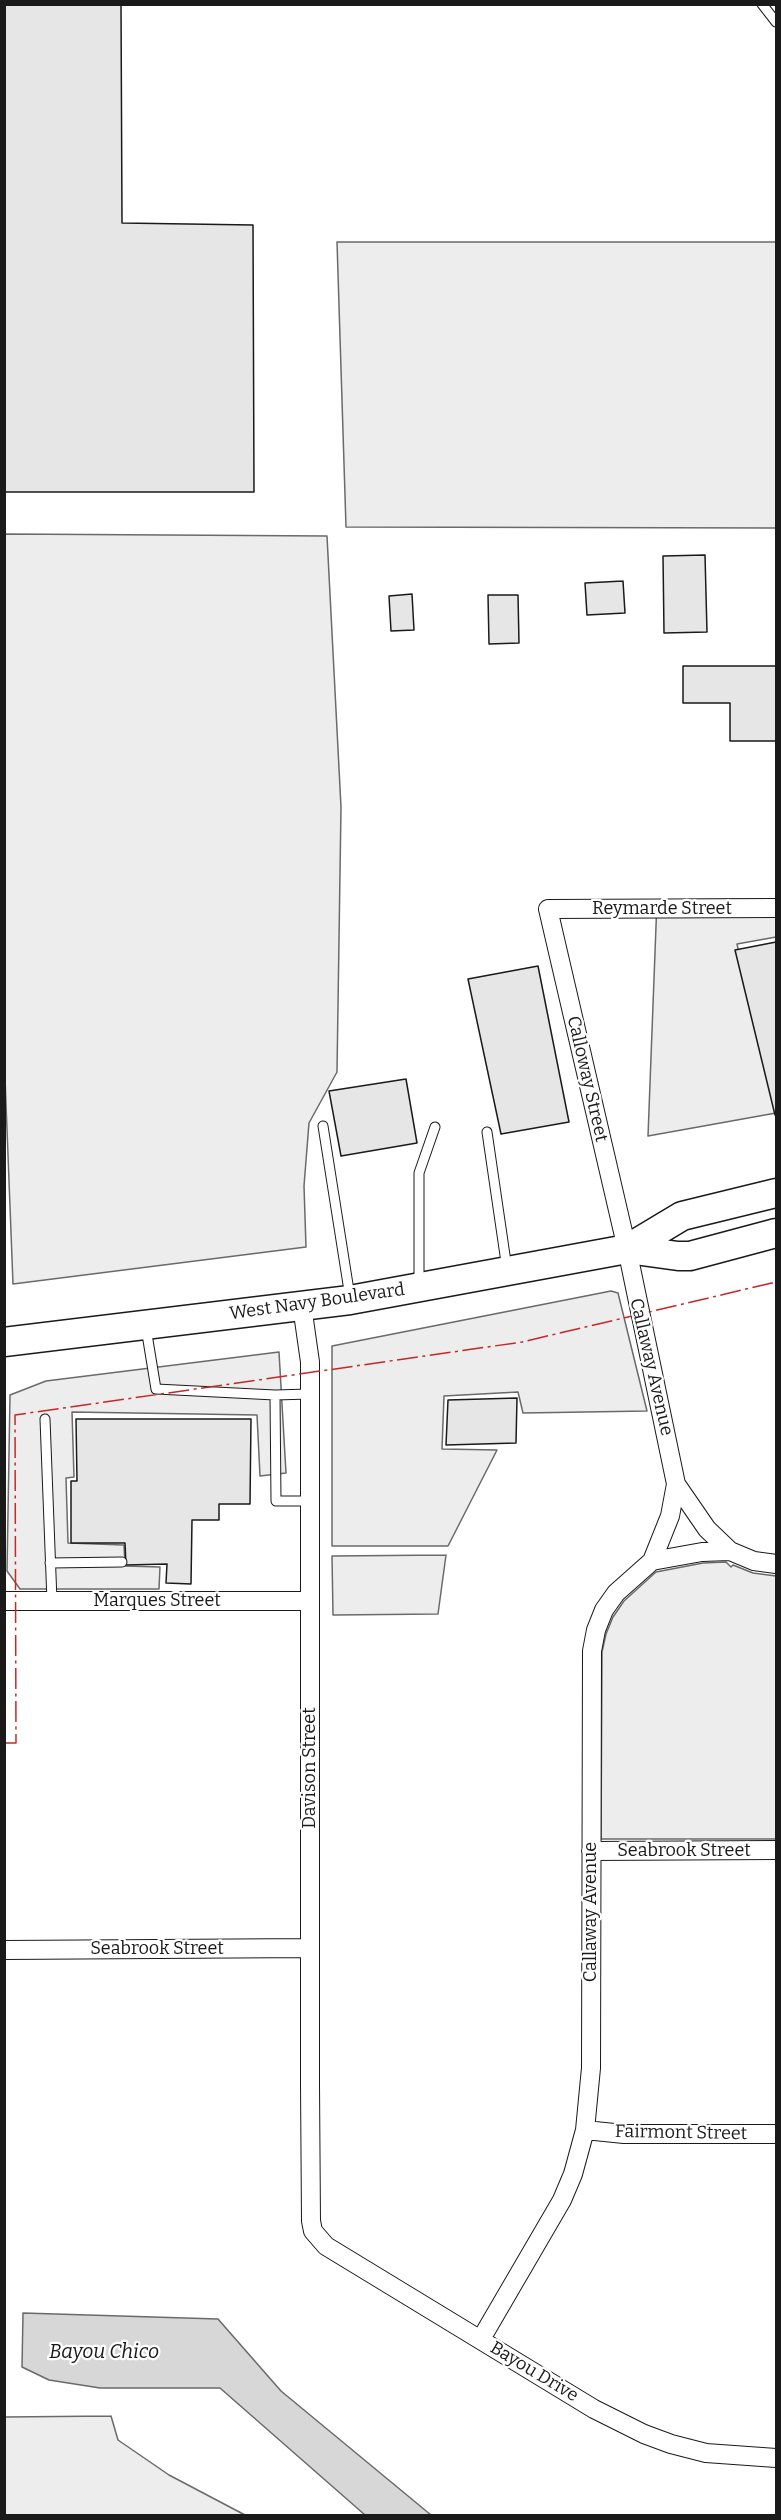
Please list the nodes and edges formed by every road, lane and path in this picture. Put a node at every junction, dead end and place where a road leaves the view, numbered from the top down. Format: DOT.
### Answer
graph roads {
  1 [pos="762,4"];
  2 [pos="777,22"];
  3 [pos="777,908"];
  4 [pos="548,909"];
  5 [pos="323,1126"];
  6 [pos="435,1127"];
  7 [pos="487,1132"];
  8 [pos="777,1193"];
  9 [pos="777,1233"];
  10 [pos="627,1249"];
  11 [pos="508,1271"];
  12 [pos="419,1288"];
  13 [pos="350,1300"];
  14 [pos="302,1306"];
  15 [pos="146,1326"];
  16 [pos="4,1342"];
  17 [pos="310,1394"];
  18 [pos="275,1395"];
  19 [pos="45,1419"];
  20 [pos="676,1484"];
  21 [pos="310,1501"];
  22 [pos="730,1551"];
  23 [pos="652,1561"];
  24 [pos="122,1562"];
  25 [pos="50,1563"];
  26 [pos="777,1564"];
  27 [pos="310,1600"];
  28 [pos="4,1601"];
  29 [pos="52,1601"];
  30 [pos="591,1851"];
  31 [pos="777,1851"];
  32 [pos="310,1948"];
  33 [pos="4,1950"];
  34 [pos="585,2130"];
  35 [pos="777,2134"];
  36 [pos="314,2231"];
  37 [pos="481,2339"];
  38 [pos="777,2458"];
  1 -- 2 [label="lane"];
  3 -- 4 [label="street, Reymarde Street"];
  4 -- 10 [label="street, Calloway Street"];
  5 -- 13 [label="lane"];
  6 -- 12 [label="lane"];
  7 -- 11 [label="lane"];
  8 -- 10 [label="main road, West Navy Boulevard"];
  9 -- 10 [label="main road, West Navy Boulevard"];
  10 -- 11 [label="main road, West Navy Boulevard"];
  10 -- 20 [label="street, Callaway Avenue"];
  11 -- 12 [label="main road, West Navy Boulevard"];
  12 -- 13 [label="main road, West Navy Boulevard"];
  13 -- 14 [label="main road, West Navy Boulevard"];
  14 -- 15 [label="main road, West Navy Boulevard"];
  14 -- 17 [label="street, Davison Street"];
  15 -- 16 [label="main road, West Navy Boulevard"];
  15 -- 18 [label="lane"];
  17 -- 18 [label="lane"];
  17 -- 21 [label="street, Davison Street"];
  18 -- 21 [label="lane"];
  19 -- 25 [label="lane"];
  20 -- 22 [label="street, Callaway Avenue"];
  20 -- 23 [label="street, Callaway Avenue"];
  21 -- 27 [label="street, Davison Street"];
  22 -- 23 [label="street"];
  22 -- 26 [label="street"];
  23 -- 30 [label="street, Callaway Avenue"];
  24 -- 25 [label="lane"];
  25 -- 29 [label="lane"];
  27 -- 29 [label="street, Marques Street"];
  27 -- 32 [label="street, Davison Street"];
  28 -- 29 [label="street, Marques Street"];
  30 -- 31 [label="street, Seabrook Street"];
  30 -- 34 [label="street, Callaway Avenue"];
  32 -- 33 [label="street, Seabrook Street"];
  32 -- 36 [label="street, Davison Street"];
  34 -- 35 [label="street, Fairmont Street"];
  34 -- 37 [label="street, Callaway Avenue"];
  36 -- 37 [label="street, Bayou Drive"];
  37 -- 38 [label="street, Bayou Drive"];
}
